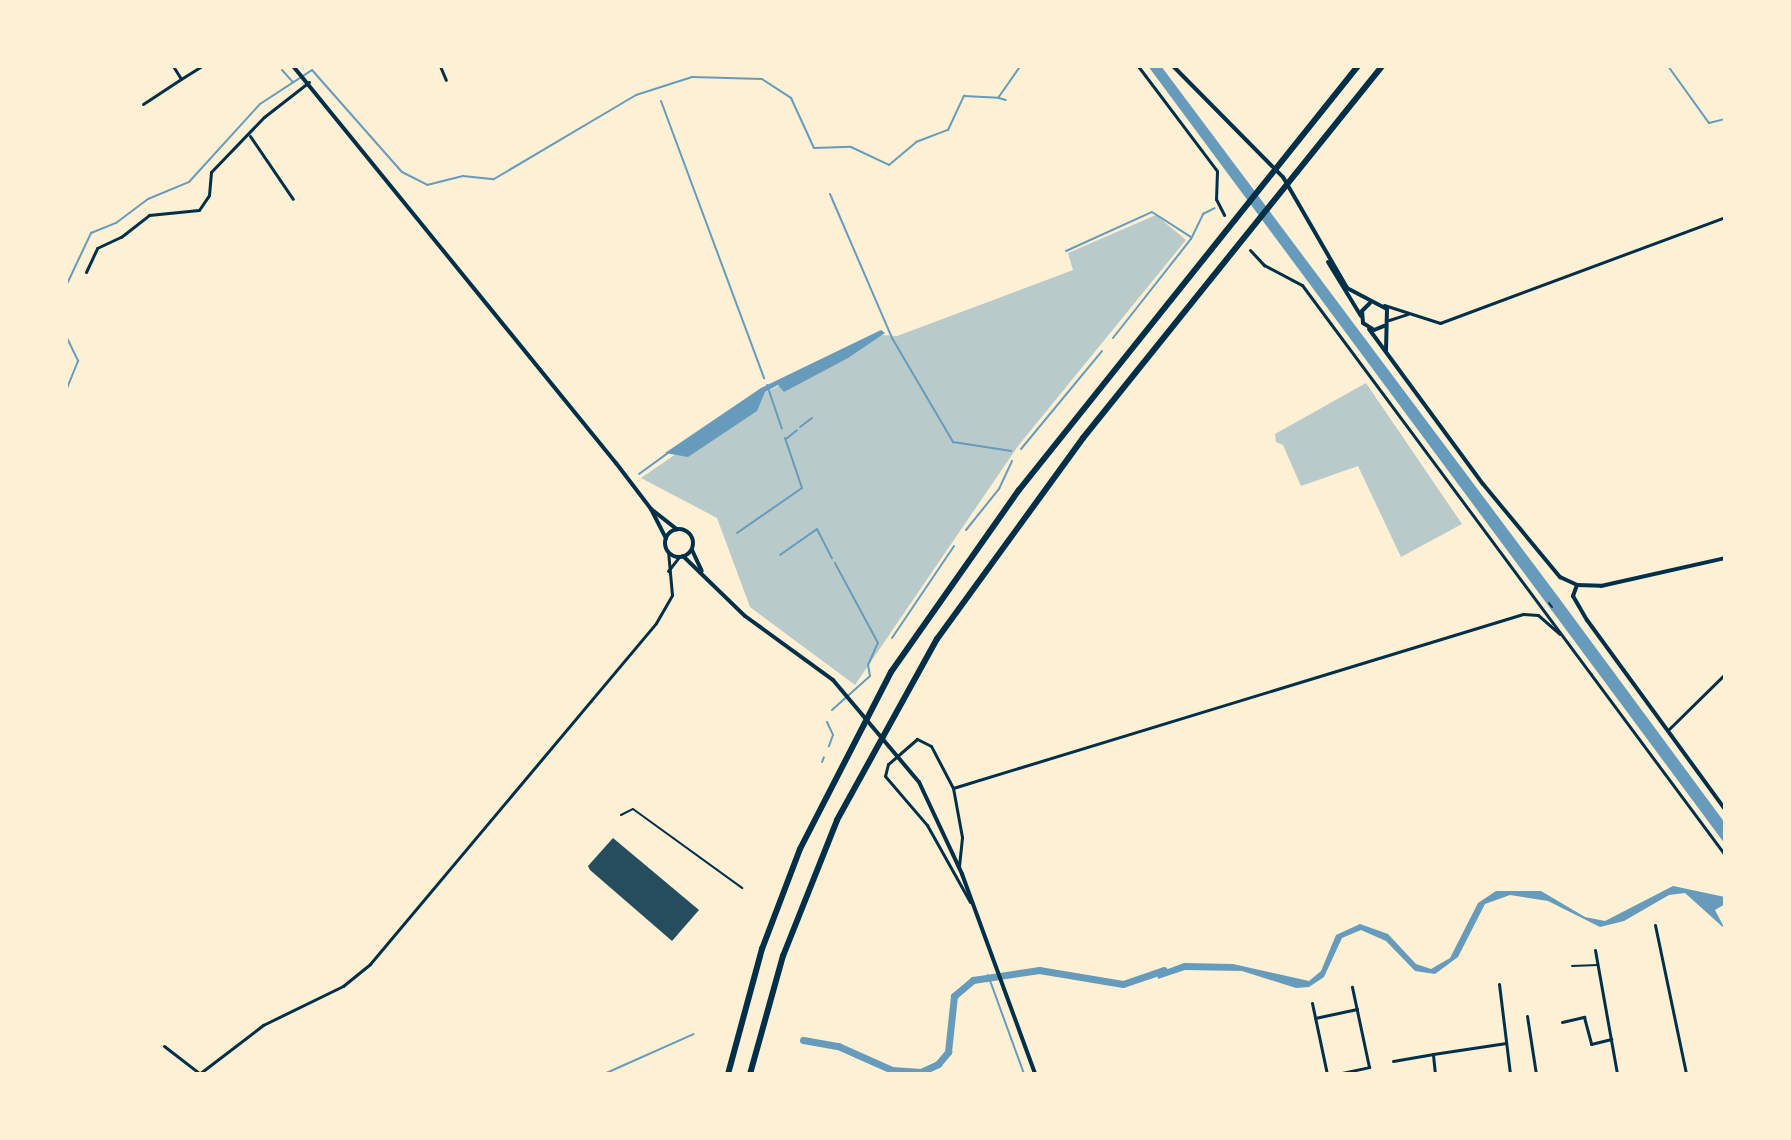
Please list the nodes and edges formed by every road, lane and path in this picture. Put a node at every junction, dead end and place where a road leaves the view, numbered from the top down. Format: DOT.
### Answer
graph roads {
  1 [pos="173,66"];
  2 [pos="202,66"];
  3 [pos="294,66"];
  4 [pos="440,66"];
  5 [pos="1138,66"];
  6 [pos="1173,66"];
  7 [pos="1358,66"];
  8 [pos="1382,66"];
  9 [pos="181,79"];
  10 [pos="307,80"];
  11 [pos="446,80"];
  12 [pos="143,104"];
  13 [pos="249,135"];
  14 [pos="293,199"];
  15 [pos="1224,215"];
  16 [pos="1725,217"];
  17 [pos="1250,250"];
  18 [pos="1326,256"];
  19 [pos="86,272"];
  20 [pos="1370,303"];
  21 [pos="1384,305"];
  22 [pos="1411,314"];
  23 [pos="1361,316"];
  24 [pos="1389,320"];
  25 [pos="1384,326"];
  26 [pos="1369,329"];
  27 [pos="1387,356"];
  28 [pos="651,509"];
  29 [pos="677,529"];
  30 [pos="666,538"];
  31 [pos="692,549"];
  32 [pos="668,551"];
  33 [pos="681,556"];
  34 [pos="1725,558"];
  35 [pos="668,571"];
  36 [pos="703,573"];
  37 [pos="1577,585"];
  38 [pos="1563,634"];
  39 [pos="1725,674"];
  40 [pos="1668,730"];
  41 [pos="953,788"];
  42 [pos="1725,809"];
  43 [pos="621,815"];
  44 [pos="1725,855"];
  45 [pos="959,866"];
  46 [pos="742,888"];
  47 [pos="976,911"];
  48 [pos="1655,925"];
  49 [pos="1595,950"];
  50 [pos="1598,965"];
  51 [pos="1572,966"];
  52 [pos="1499,984"];
  53 [pos="1352,987"];
  54 [pos="1312,1003"];
  55 [pos="1357,1009"];
  56 [pos="1527,1016"];
  57 [pos="1315,1018"];
  58 [pos="1562,1022"];
  59 [pos="1611,1039"];
  60 [pos="1506,1043"];
  61 [pos="164,1046"];
  62 [pos="1433,1054"];
  63 [pos="1393,1061"];
  64 [pos="199,1074"];
  65 [pos="728,1074"];
  66 [pos="750,1074"];
  67 [pos="1035,1074"];
  68 [pos="1327,1074"];
  69 [pos="1337,1074"];
  70 [pos="1435,1074"];
  71 [pos="1510,1074"];
  72 [pos="1536,1074"];
  73 [pos="1617,1074"];
  74 [pos="1686,1074"];
  1 -- 9 [label="street"];
  2 -- 9 [label="street"];
  3 -- 10 [label="street"];
  4 -- 11 [label="street"];
  5 -- 15 [label="street"];
  6 -- 18 [label="street"];
  7 -- 65 [label="highway"];
  8 -- 66 [label="highway"];
  9 -- 12 [label="street"];
  10 -- 13 [label="street"];
  10 -- 28 [label="street"];
  13 -- 14 [label="street"];
  13 -- 19 [label="street"];
  16 -- 22 [label="street"];
  17 -- 38 [label="street"];
  18 -- 20 [label="street"];
  18 -- 23 [label="street"];
  20 -- 21 [label="street"];
  20 -- 23 [label="street"];
  21 -- 22 [label="street"];
  21 -- 24 [label="street"];
  22 -- 24 [label="street"];
  23 -- 26 [label="street"];
  24 -- 25 [label="street"];
  25 -- 26 [label="street"];
  25 -- 27 [label="street"];
  26 -- 27 [label="street"];
  27 -- 37 [label="street"];
  28 -- 29 [label="street"];
  28 -- 30 [label="street"];
  29 -- 30 [label="street"];
  29 -- 31 [label="street"];
  30 -- 32 [label="street"];
  31 -- 33 [label="street"];
  31 -- 36 [label="street"];
  32 -- 33 [label="street"];
  32 -- 35 [label="street"];
  33 -- 35 [label="street"];
  33 -- 36 [label="street"];
  34 -- 37 [label="street"];
  35 -- 64 [label="street"];
  36 -- 45 [label="street"];
  37 -- 40 [label="street"];
  38 -- 41 [label="street"];
  38 -- 44 [label="street"];
  39 -- 40 [label="street"];
  40 -- 42 [label="street"];
  41 -- 45 [label="street"];
  41 -- 47 [label="street"];
  43 -- 46 [label="lane"];
  45 -- 47 [label="street"];
  47 -- 67 [label="street"];
  48 -- 74 [label="street"];
  49 -- 50 [label="street"];
  50 -- 51 [label="lane"];
  50 -- 59 [label="street"];
  52 -- 60 [label="street"];
  53 -- 55 [label="street"];
  54 -- 57 [label="street"];
  55 -- 57 [label="street"];
  55 -- 69 [label="street"];
  56 -- 72 [label="street"];
  57 -- 68 [label="street"];
  58 -- 59 [label="street"];
  59 -- 73 [label="street"];
  60 -- 62 [label="street"];
  60 -- 71 [label="street"];
  61 -- 64 [label="street"];
  62 -- 63 [label="street"];
  62 -- 70 [label="street"];
}
